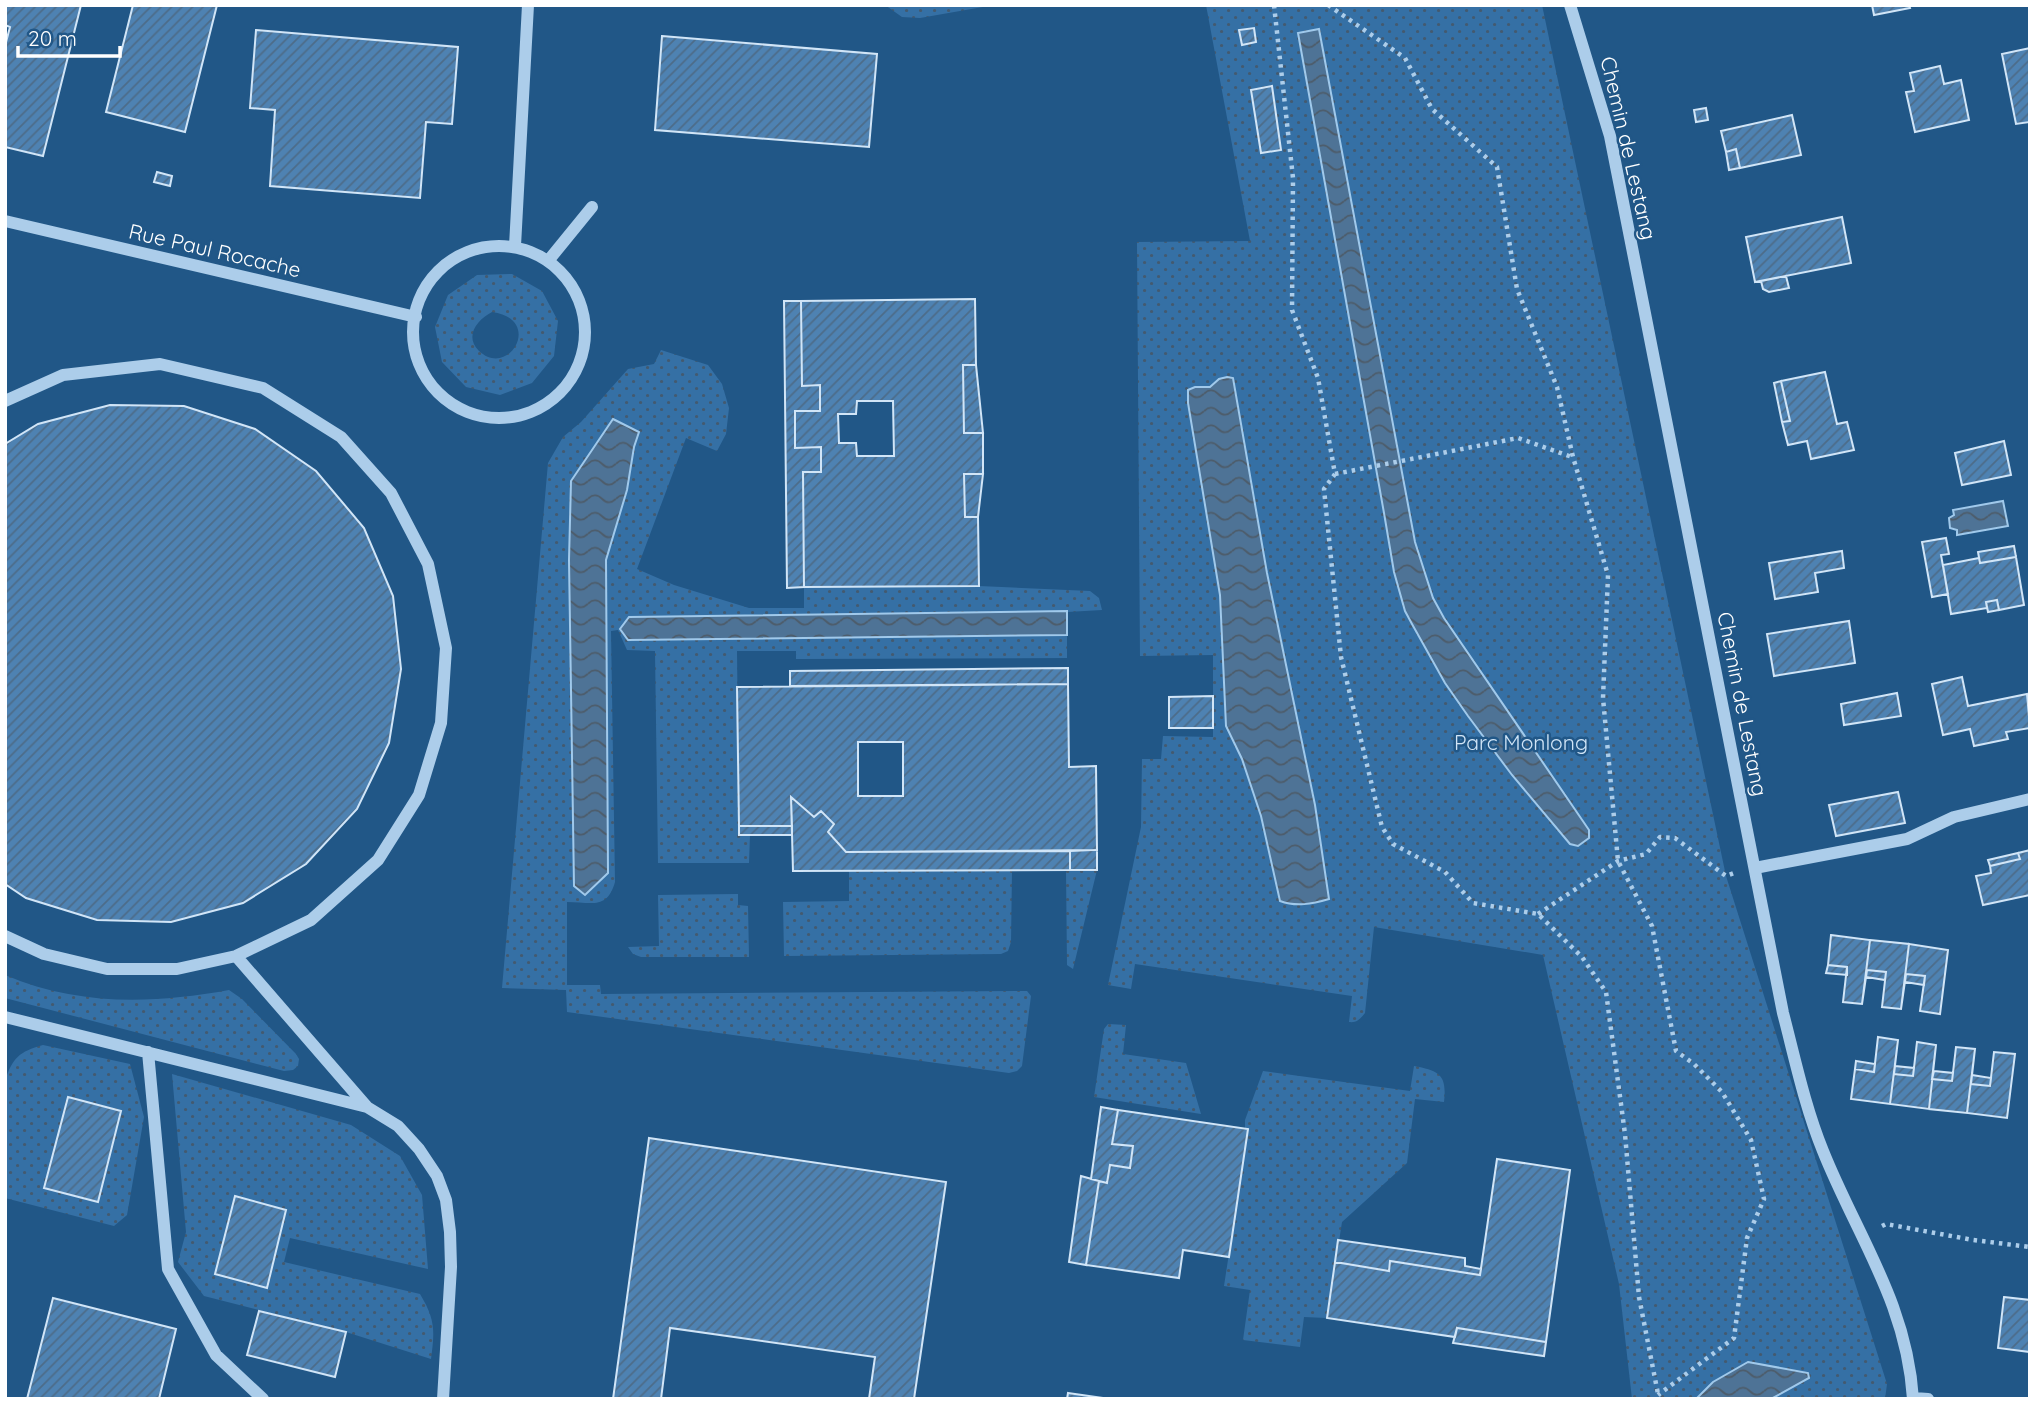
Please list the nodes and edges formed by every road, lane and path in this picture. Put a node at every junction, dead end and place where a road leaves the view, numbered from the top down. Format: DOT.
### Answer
graph roads {
  1 [pos="528,5"];
  2 [pos="1274,5"];
  3 [pos="1328,5"];
  4 [pos="1570,5"];
  5 [pos="592,207"];
  6 [pos="5,221"];
  7 [pos="515,246"];
  8 [pos="548,261"];
  9 [pos="416,317"];
  10 [pos="5,401"];
  11 [pos="1573,457"];
  12 [pos="1335,474"];
  13 [pos="2030,799"];
  14 [pos="1618,861"];
  15 [pos="1755,868"];
  16 [pos="1538,914"];
  17 [pos="5,936"];
  18 [pos="236,956"];
  19 [pos="5,1017"];
  20 [pos="148,1052"];
  21 [pos="367,1107"];
  22 [pos="1863,1233"];
  23 [pos="2030,1247"];
  24 [pos="1659,1397"];
  25 [pos="1914,1398"];
  26 [pos="263,1399"];
  27 [pos="443,1399"];
  28 [pos="1928,1399"];
  1 -- 7 [label="street"];
  2 -- 12 [label="path"];
  3 -- 11 [label="path"];
  4 -- 15 [label="street, Chemin de Lestang"];
  5 -- 8 [label="street"];
  6 -- 9 [label="street, Rue Paul Rocache"];
  7 -- 8 [label="street"];
  7 -- 9 [label="street"];
  8 -- 9 [label="street"];
  10 -- 18 [label="street"];
  11 -- 12 [label="path"];
  11 -- 14 [label="path"];
  12 -- 16 [label="path"];
  13 -- 15 [label="street"];
  14 -- 15 [label="path"];
  14 -- 16 [label="path"];
  14 -- 24 [label="path"];
  15 -- 22 [label="street, Chemin de Lestang"];
  16 -- 24 [label="path"];
  17 -- 18 [label="street"];
  18 -- 21 [label="street"];
  19 -- 20 [label="street"];
  20 -- 21 [label="street"];
  20 -- 26 [label="street"];
  21 -- 27 [label="street"];
  22 -- 23 [label="path"];
  22 -- 25 [label="street, Chemin de Lestang"];
  25 -- 28 [label="street"];
}
